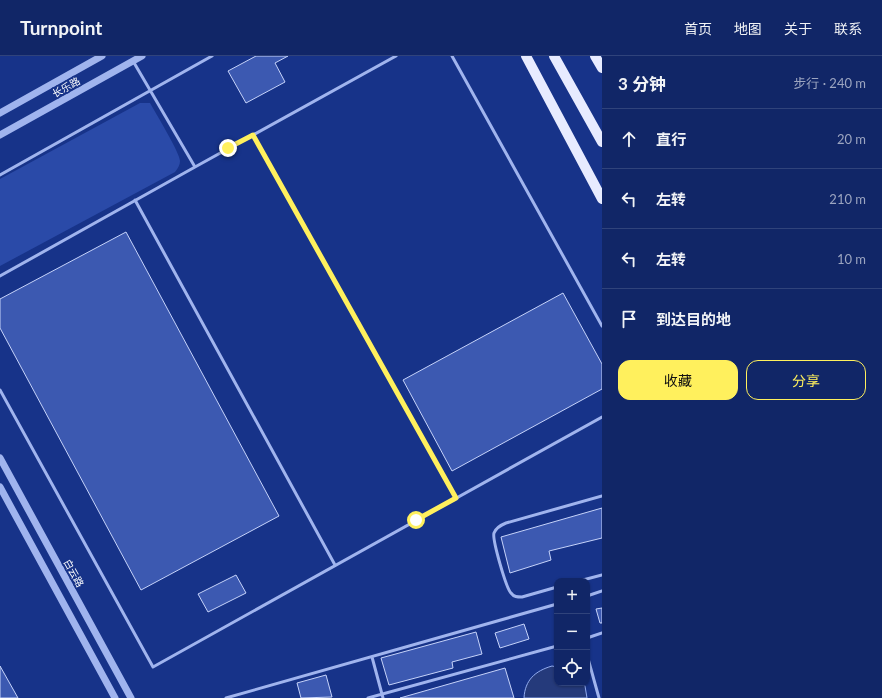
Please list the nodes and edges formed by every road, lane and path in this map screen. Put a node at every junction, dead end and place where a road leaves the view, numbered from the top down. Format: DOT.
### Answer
graph roads {
  1 [pos="102,56"];
  2 [pos="142,56"];
  3 [pos="212,56"];
  4 [pos="396,56"];
  5 [pos="452,56"];
  6 [pos="526,56"];
  7 [pos="554,56"];
  8 [pos="596,56"];
  9 [pos="133,61"];
  10 [pos="602,68"];
  11 [pos="150,91"];
  12 [pos="0,113"];
  13 [pos="0,135"];
  14 [pos="253,135"];
  15 [pos="602,142"];
  16 [pos="195,167"];
  17 [pos="0,175"];
  18 [pos="602,199"];
  19 [pos="135,200"];
  20 [pos="0,276"];
  21 [pos="602,326"];
  22 [pos="0,390"];
  23 [pos="602,417"];
  24 [pos="0,458"];
  25 [pos="0,487"];
  26 [pos="602,496"];
  27 [pos="456,498"];
  28 [pos="335,565"];
  29 [pos="602,575"];
  30 [pos="590,578"];
  31 [pos="554,588"];
  32 [pos="602,591"];
  33 [pos="590,595"];
  34 [pos="554,605"];
  35 [pos="602,634"];
  36 [pos="590,637"];
  37 [pos="554,647"];
  38 [pos="372,657"];
  39 [pos="590,666"];
  40 [pos="383,696"];
  41 [pos="115,698"];
  42 [pos="131,698"];
  43 [pos="226,698"];
  44 [pos="368,698"];
  45 [pos="599,698"];
  1 -- 12 [label="street, 长乐路"];
  2 -- 9 [label="street, 长乐路"];
  3 -- 11 [label="lane"];
  4 -- 14 [label="lane"];
  5 -- 21 [label="lane"];
  6 -- 18 [label="main road"];
  7 -- 15 [label="main road"];
  8 -- 10 [label="main road"];
  9 -- 11 [label="lane"];
  9 -- 13 [label="street, 长乐路"];
  11 -- 16 [label="lane"];
  11 -- 17 [label="lane"];
  14 -- 16 [label="lane"];
  14 -- 27 [label="lane"];
  16 -- 19 [label="lane"];
  19 -- 20 [label="lane"];
  19 -- 28 [label="lane"];
  22 -- 28 [label="lane"];
  23 -- 27 [label="lane"];
  24 -- 42 [label="street, 白云路"];
  25 -- 41 [label="street"];
  26 -- 31 [label="lane"];
  27 -- 28 [label="lane"];
  29 -- 30 [label="lane"];
  32 -- 33 [label="lane"];
  34 -- 38 [label="lane"];
  35 -- 36 [label="lane"];
  37 -- 40 [label="lane"];
  38 -- 40 [label="lane"];
  38 -- 43 [label="lane"];
  39 -- 45 [label="lane"];
  40 -- 44 [label="lane"];
}
